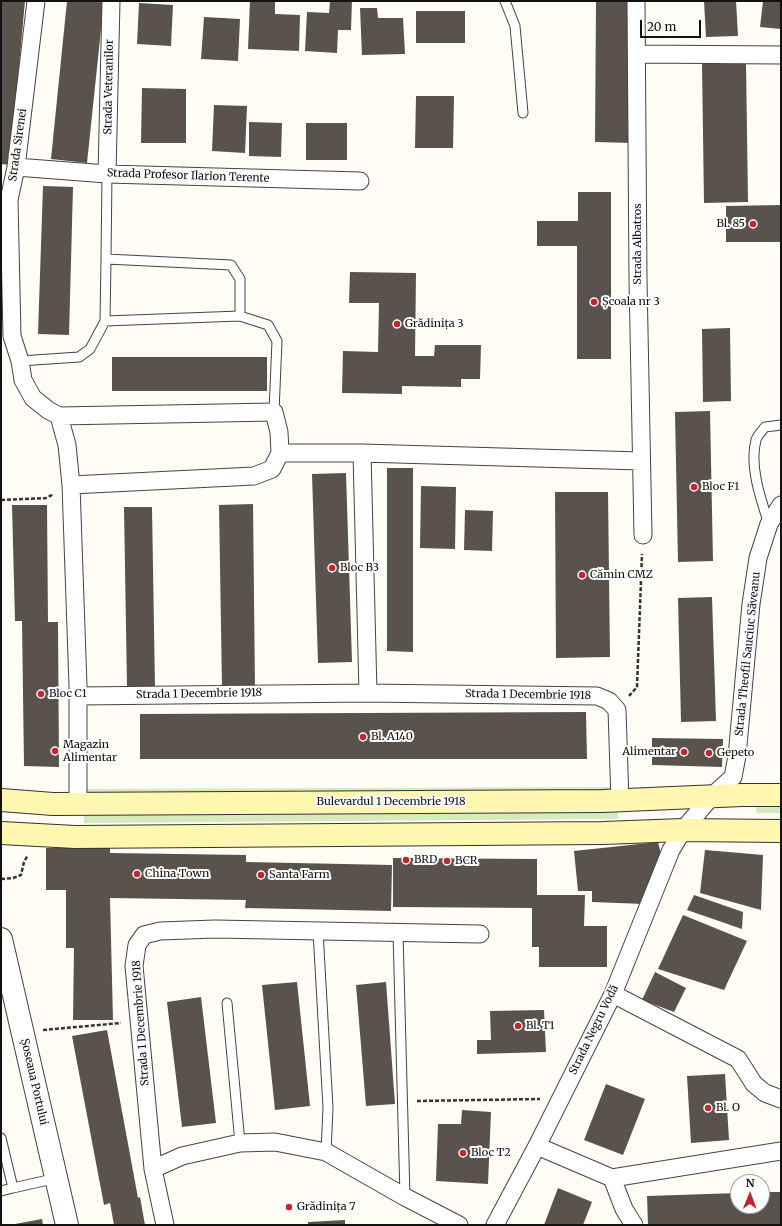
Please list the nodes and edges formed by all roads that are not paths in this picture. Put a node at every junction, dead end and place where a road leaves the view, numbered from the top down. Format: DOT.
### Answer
graph roads {
  1 [pos="36,1"];
  2 [pos="111,1"];
  3 [pos="505,1"];
  4 [pos="636,1"];
  5 [pos="637,54"];
  6 [pos="781,55"];
  7 [pos="523,113"];
  8 [pos="16,167"];
  9 [pos="107,174"];
  10 [pos="360,181"];
  11 [pos="106,259"];
  12 [pos="240,316"];
  13 [pos="105,322"];
  14 [pos="20,360"];
  15 [pos="274,412"];
  16 [pos="59,416"];
  17 [pos="781,425"];
  18 [pos="280,453"];
  19 [pos="362,453"];
  20 [pos="641,461"];
  21 [pos="71,485"];
  22 [pos="781,505"];
  23 [pos="769,524"];
  24 [pos="643,535"];
  25 [pos="368,693"];
  26 [pos="78,696"];
  27 [pos="781,795"];
  28 [pos="710,797"];
  29 [pos="1,800"];
  30 [pos="620,801"];
  31 [pos="78,803"];
  32 [pos="683,830"];
  33 [pos="781,831"];
  34 [pos="1,833"];
  35 [pos="318,931"];
  36 [pos="398,933"];
  37 [pos="480,934"];
  38 [pos="1,939"];
  39 [pos="613,994"];
  40 [pos="227,1003"];
  41 [pos="781,1099"];
  42 [pos="1,1138"];
  43 [pos="240,1143"];
  44 [pos="537,1146"];
  45 [pos="781,1151"];
  46 [pos="326,1152"];
  47 [pos="153,1169"];
  48 [pos="56,1178"];
  49 [pos="612,1178"];
  50 [pos="13,1188"];
  51 [pos="1,1191"];
  52 [pos="405,1197"];
  53 [pos="624,1209"];
  54 [pos="67,1225"];
  55 [pos="165,1225"];
  56 [pos="459,1225"];
  57 [pos="495,1225"];
  58 [pos="618,1225"];
  59 [pos="634,1225"];
  1 -- 8 [label="street, Strada Sirenei"];
  2 -- 9 [label="street, Strada Veteranilor"];
  3 -- 7 [label="lane"];
  4 -- 5 [label="street, Strada Albatros"];
  5 -- 6 [label="street"];
  5 -- 20 [label="street, Strada Albatros"];
  8 -- 9 [label="street, Strada Profesor Ilarion Terente"];
  8 -- 14 [label="street, Strada Sirenei"];
  9 -- 10 [label="street, Strada Profesor Ilarion Terente"];
  9 -- 11 [label="lane"];
  11 -- 12 [label="lane"];
  11 -- 13 [label="lane"];
  12 -- 13 [label="lane"];
  12 -- 15 [label="lane"];
  13 -- 14 [label="lane"];
  14 -- 16 [label="street, Strada Sirenei"];
  15 -- 16 [label="street"];
  15 -- 18 [label="street"];
  16 -- 21 [label="street"];
  17 -- 23 [label="lane"];
  18 -- 19 [label="street"];
  18 -- 21 [label="street"];
  19 -- 20 [label="street"];
  19 -- 25 [label="street"];
  20 -- 24 [label="street, Strada Albatros"];
  21 -- 26 [label="street"];
  22 -- 23 [label="street, Strada Theofil Sauciuc Săveanu"];
  23 -- 28 [label="street, Strada Theofil Sauciuc Săveanu"];
  25 -- 26 [label="street, Strada 1 Decembrie 1918"];
  25 -- 30 [label="street, Strada 1 Decembrie 1918"];
  26 -- 31 [label="street"];
  27 -- 28 [label="main road, Bulevardul 1 Decembrie 1918"];
  28 -- 30 [label="main road, Bulevardul 1 Decembrie 1918"];
  28 -- 32 [label="street, Strada Theofil Sauciuc Săveanu"];
  29 -- 31 [label="main road, Bulevardul 1 Decembrie 1918"];
  30 -- 31 [label="main road, Bulevardul 1 Decembrie 1918"];
  32 -- 33 [label="main road"];
  32 -- 34 [label="main road"];
  32 -- 39 [label="street, Strada Negru Vodă"];
  35 -- 36 [label="street, Strada 1 Decembrie 1918"];
  35 -- 46 [label="lane"];
  35 -- 47 [label="street, Strada 1 Decembrie 1918"];
  36 -- 37 [label="street, Strada 1 Decembrie 1918"];
  36 -- 52 [label="lane"];
  38 -- 48 [label="street, Șoseaua Portului"];
  39 -- 41 [label="street"];
  39 -- 44 [label="street, Strada Negru Vodă"];
  40 -- 43 [label="lane"];
  42 -- 50 [label="lane"];
  43 -- 46 [label="street"];
  43 -- 47 [label="street"];
  44 -- 49 [label="street"];
  44 -- 57 [label="street, Strada Negru Vodă"];
  45 -- 49 [label="street"];
  46 -- 52 [label="street"];
  47 -- 55 [label="street"];
  48 -- 50 [label="lane"];
  48 -- 54 [label="street, Șoseaua Portului"];
  49 -- 53 [label="street"];
  50 -- 51 [label="lane"];
  52 -- 56 [label="street"];
  53 -- 58 [label="street"];
  53 -- 59 [label="street"];
}
